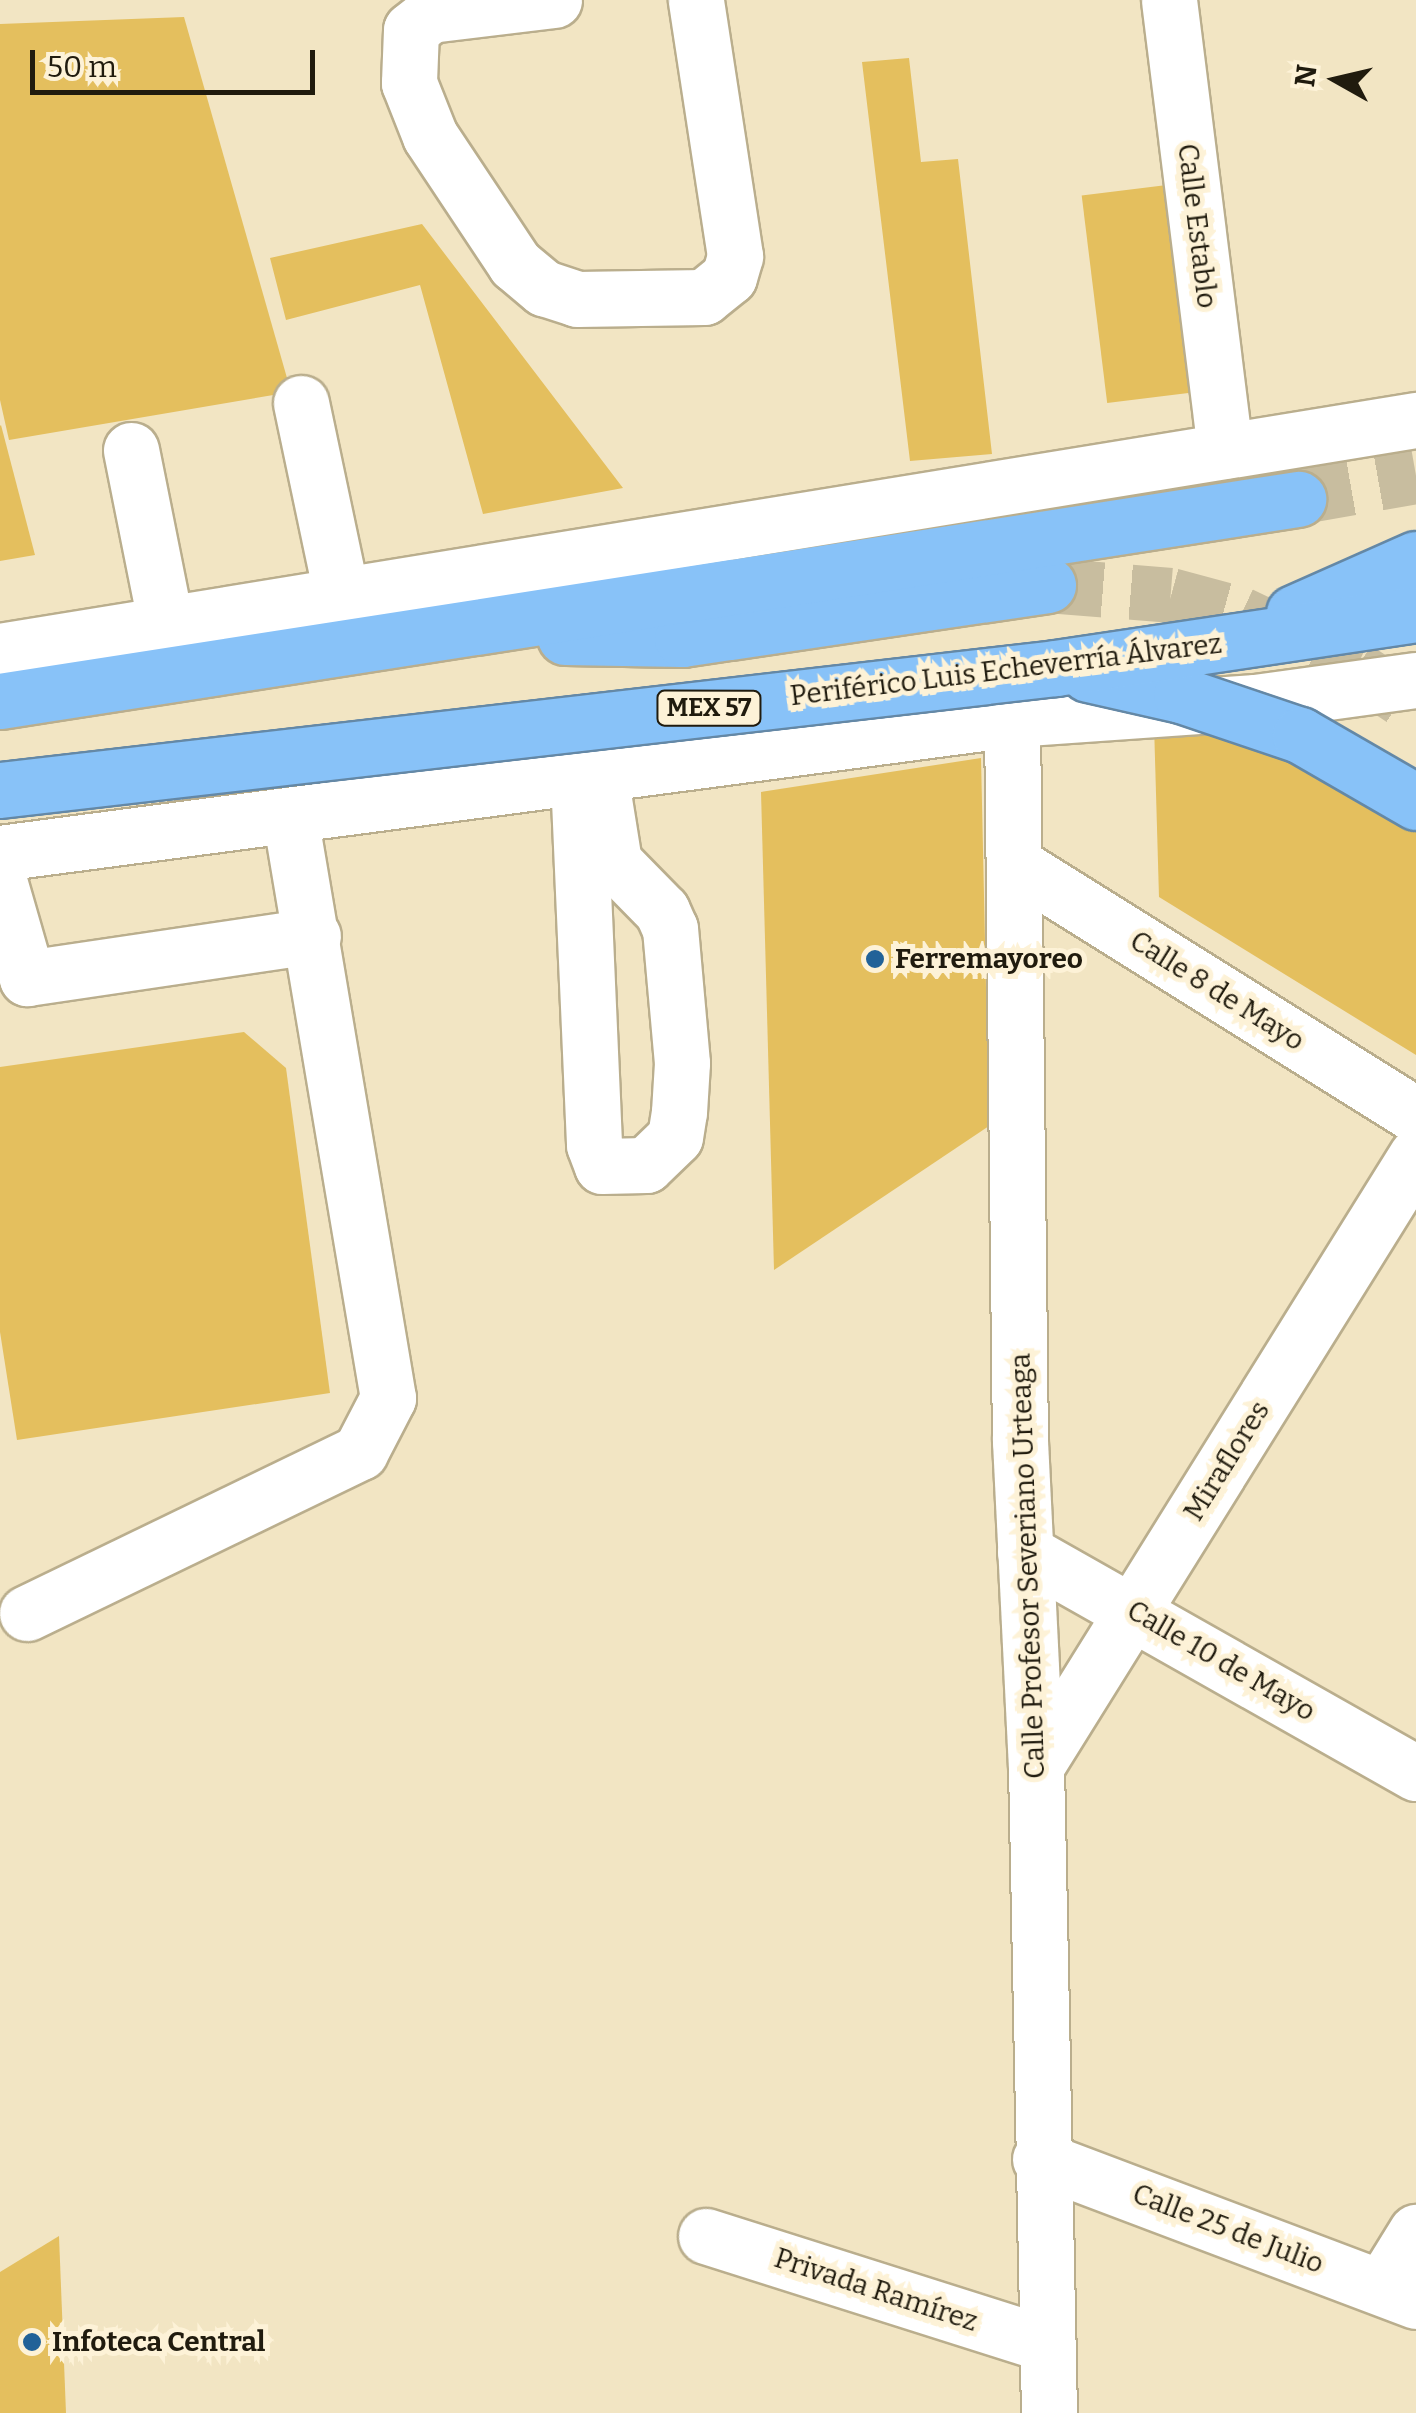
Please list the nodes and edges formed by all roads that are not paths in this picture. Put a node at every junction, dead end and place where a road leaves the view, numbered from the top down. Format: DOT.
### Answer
graph roads {
  1 [pos="554,0"];
  2 [pos="696,0"];
  3 [pos="1169,0"];
  4 [pos="301,403"];
  5 [pos="1407,426"];
  6 [pos="131,450"];
  7 [pos="1225,451"];
  8 [pos="1296,498"];
  9 [pos="1416,559"];
  10 [pos="1048,584"];
  11 [pos="342,598"];
  12 [pos="1416,614"];
  13 [pos="166,625"];
  14 [pos="494,628"];
  15 [pos="1232,641"];
  16 [pos="0,651"];
  17 [pos="1056,668"];
  18 [pos="1416,680"];
  19 [pos="0,701"];
  20 [pos="1012,719"];
  21 [pos="589,776"];
  22 [pos="0,790"];
  23 [pos="1416,802"];
  24 [pos="290,816"];
  25 [pos="0,852"];
  26 [pos="1018,867"];
  27 [pos="0,884"];
  28 [pos="313,936"];
  29 [pos="14,980"];
  30 [pos="1416,1115"];
  31 [pos="1416,1156"];
  32 [pos="1025,1552"];
  33 [pos="1134,1611"];
  34 [pos="26,1613"];
  35 [pos="1036,1766"];
  36 [pos="1416,1773"];
  37 [pos="1040,2159"];
  38 [pos="1416,2232"];
  39 [pos="706,2236"];
  40 [pos="1399,2294"];
  41 [pos="1047,2344"];
  42 [pos="1049,2413"];
  1 -- 2 [label="street"];
  3 -- 7 [label="street, Calle Establo"];
  4 -- 11 [label="street"];
  5 -- 7 [label="street"];
  6 -- 13 [label="street"];
  7 -- 11 [label="street"];
  8 -- 14 [label="highway"];
  9 -- 15 [label="highway, bridge"];
  10 -- 14 [label="highway"];
  11 -- 13 [label="street"];
  12 -- 15 [label="highway, Periférico Luis Echeverría Álvarez / MEX 57, bridge"];
  13 -- 16 [label="street"];
  14 -- 19 [label="highway"];
  15 -- 17 [label="highway, Periférico Luis Echeverría Álvarez / MEX 57, bridge"];
  17 -- 22 [label="highway, Periférico Luis Echeverría Álvarez / MEX 57, bridge"];
  17 -- 23 [label="highway, bridge"];
  18 -- 20 [label="street"];
  20 -- 21 [label="street"];
  20 -- 26 [label="street, Calle Profesor Severiano Urteaga"];
  21 -- 21 [label="street"];
  21 -- 24 [label="street"];
  24 -- 25 [label="street"];
  24 -- 28 [label="street"];
  26 -- 30 [label="street, Calle 8 de Mayo"];
  26 -- 32 [label="street, Calle Profesor Severiano Urteaga"];
  27 -- 29 [label="street"];
  28 -- 29 [label="street"];
  28 -- 34 [label="street"];
  31 -- 33 [label="street, Miraflores"];
  32 -- 33 [label="street, Calle 10 de Mayo"];
  32 -- 35 [label="street, Calle Profesor Severiano Urteaga"];
  33 -- 35 [label="street, Miraflores"];
  33 -- 36 [label="street, Calle 10 de Mayo"];
  35 -- 37 [label="street, Calle Profesor Severiano Urteaga"];
  37 -- 40 [label="street, Calle 25 de Julio"];
  37 -- 41 [label="street, Calle Profesor Severiano Urteaga"];
  38 -- 40 [label="street"];
  39 -- 41 [label="street, Privada Ramírez"];
  41 -- 42 [label="street, Calle Profesor Severiano Urteaga"];
}
